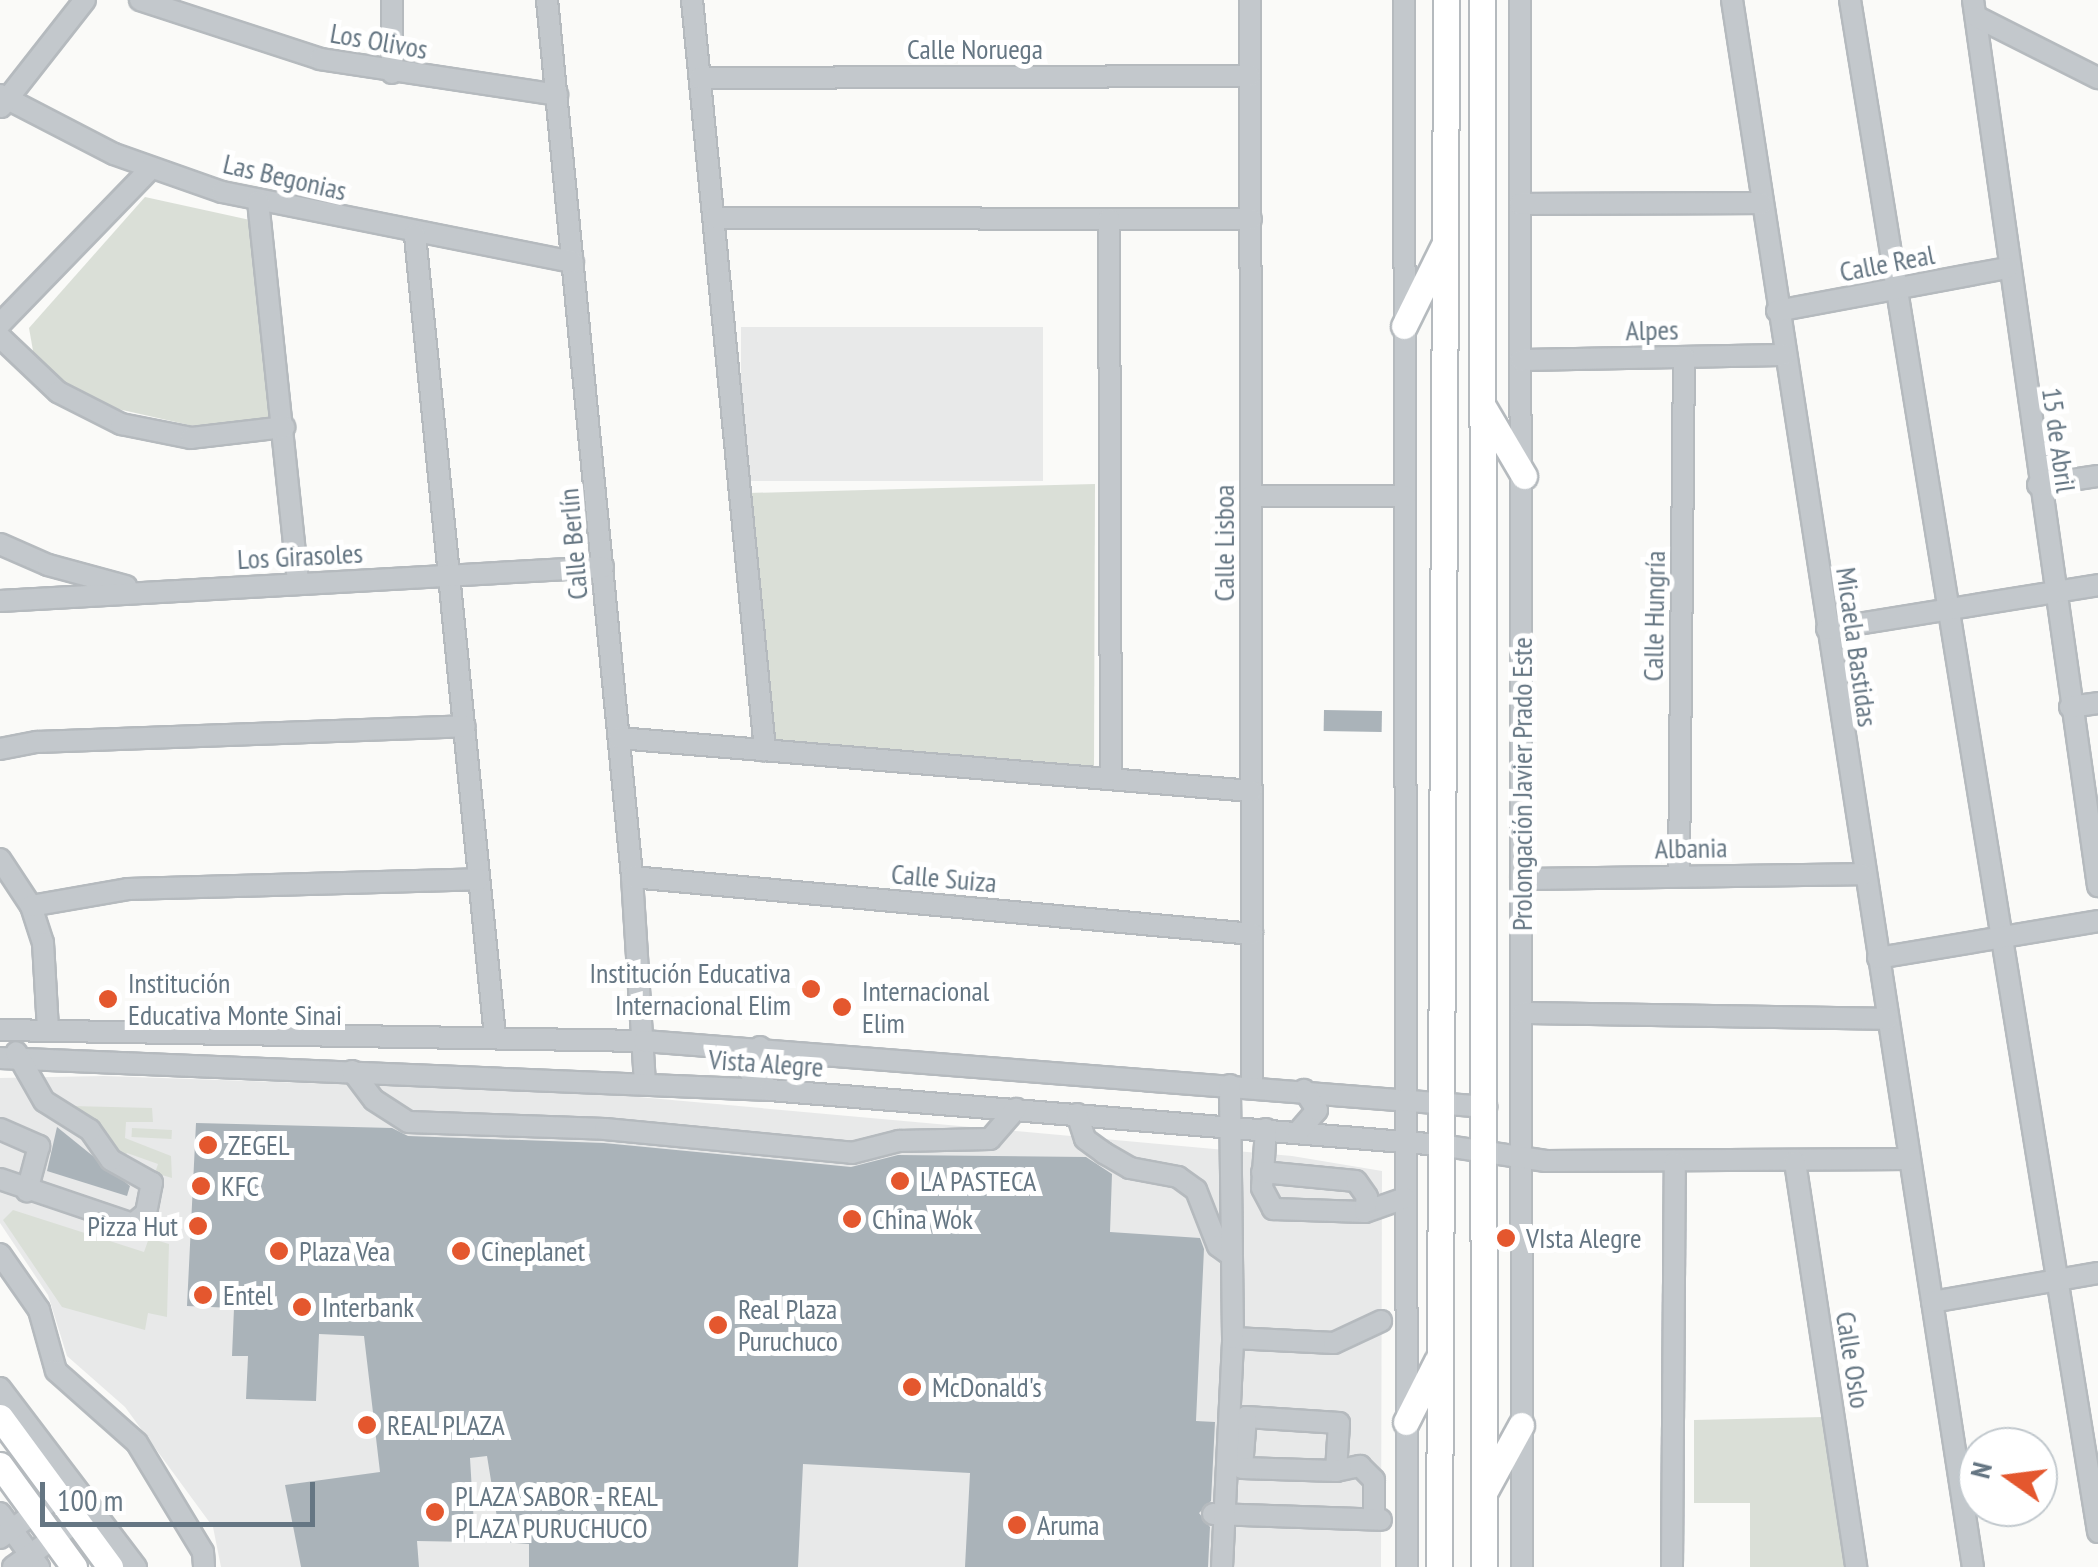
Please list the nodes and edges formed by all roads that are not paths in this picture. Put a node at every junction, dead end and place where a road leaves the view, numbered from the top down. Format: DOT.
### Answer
graph roads {
  1 [pos="85,0"];
  2 [pos="140,0"];
  3 [pos="392,0"];
  4 [pos="547,0"];
  5 [pos="692,0"];
  6 [pos="1250,0"];
  7 [pos="1404,0"];
  8 [pos="1446,0"];
  9 [pos="1520,0"];
  10 [pos="1732,0"];
  11 [pos="1850,0"];
  12 [pos="1484,5"];
  13 [pos="1975,8"];
  14 [pos="392,73"];
  15 [pos="1250,76"];
  16 [pos="700,78"];
  17 [pos="2097,83"];
  18 [pos="557,95"];
  19 [pos="3,101"];
  20 [pos="151,168"];
  21 [pos="258,201"];
  22 [pos="1762,203"];
  23 [pos="1520,204"];
  24 [pos="714,218"];
  25 [pos="1109,219"];
  26 [pos="1250,220"];
  27 [pos="415,236"];
  28 [pos="1446,241"];
  29 [pos="574,262"];
  30 [pos="2007,268"];
  31 [pos="1895,289"];
  32 [pos="1777,312"];
  33 [pos="0,324"];
  34 [pos="1404,326"];
  35 [pos="0,337"];
  36 [pos="1784,354"];
  37 [pos="1684,357"];
  38 [pos="1522,360"];
  39 [pos="1484,408"];
  40 [pos="284,427"];
  41 [pos="1524,476"];
  42 [pos="2098,476"];
  43 [pos="2038,485"];
  44 [pos="1251,496"];
  45 [pos="1404,496"];
  46 [pos="0,544"];
  47 [pos="602,567"];
  48 [pos="450,576"];
  49 [pos="298,584"];
  50 [pos="2098,585"];
  51 [pos="162,590"];
  52 [pos="2052,592"];
  53 [pos="0,601"];
  54 [pos="1947,609"];
  55 [pos="1827,629"];
  56 [pos="2098,703"];
  57 [pos="2070,708"];
  58 [pos="465,726"];
  59 [pos="619,738"];
  60 [pos="0,750"];
  61 [pos="766,750"];
  62 [pos="1111,779"];
  63 [pos="1252,791"];
  64 [pos="2093,815"];
  65 [pos="0,859"];
  66 [pos="1862,874"];
  67 [pos="1679,875"];
  68 [pos="632,877"];
  69 [pos="479,879"];
  70 [pos="1521,879"];
  71 [pos="2098,886"];
  72 [pos="31,906"];
  73 [pos="2098,921"];
  74 [pos="1252,934"];
  75 [pos="2000,937"];
  76 [pos="1878,958"];
  77 [pos="1524,1013"];
  78 [pos="1888,1019"];
  79 [pos="9,1030"];
  80 [pos="48,1031"];
  81 [pos="496,1037"];
  82 [pos="644,1041"];
  83 [pos="760,1047"];
  84 [pos="8,1058"];
  85 [pos="352,1071"];
  86 [pos="645,1083"];
  87 [pos="1230,1084"];
  88 [pos="1252,1086"];
  89 [pos="770,1090"];
  90 [pos="1304,1090"];
  91 [pos="1405,1096"];
  92 [pos="1441,1100"];
  93 [pos="1486,1107"];
  94 [pos="1016,1109"];
  95 [pos="1077,1114"];
  96 [pos="1228,1125"];
  97 [pos="0,1129"];
  98 [pos="1266,1129"];
  99 [pos="1298,1132"];
  100 [pos="1405,1142"];
  101 [pos="1440,1144"];
  102 [pos="1486,1152"];
  103 [pos="1526,1158"];
  104 [pos="1910,1159"];
  105 [pos="1675,1162"];
  106 [pos="1795,1162"];
  107 [pos="1262,1172"];
  108 [pos="0,1179"];
  109 [pos="27,1190"];
  110 [pos="1406,1198"];
  111 [pos="1365,1212"];
  112 [pos="1440,1221"];
  113 [pos="1486,1248"];
  114 [pos="0,1254"];
  115 [pos="1232,1256"];
  116 [pos="2098,1273"];
  117 [pos="2056,1280"];
  118 [pos="1932,1302"];
  119 [pos="1382,1322"];
  120 [pos="1233,1338"];
  121 [pos="1440,1357"];
  122 [pos="0,1388"];
  123 [pos="0,1417"];
  124 [pos="1406,1422"];
  125 [pos="1520,1425"];
  126 [pos="0,1465"];
  127 [pos="1336,1471"];
  128 [pos="1484,1494"];
  129 [pos="58,1497"];
  130 [pos="35,1512"];
  131 [pos="1218,1514"];
  132 [pos="76,1522"];
  133 [pos="4,1527"];
  134 [pos="2098,1532"];
  135 [pos="53,1538"];
  136 [pos="27,1563"];
  137 [pos="74,1567"];
  138 [pos="110,1567"];
  139 [pos="136,1567"];
  140 [pos="204,1567"];
  141 [pos="1222,1567"];
  142 [pos="1407,1567"];
  143 [pos="1439,1567"];
  144 [pos="1484,1567"];
  145 [pos="1522,1567"];
  146 [pos="1672,1567"];
  147 [pos="1856,1567"];
  148 [pos="1973,1567"];
  1 -- 19 [label="street"];
  2 -- 14 [label="street, Los Olivos"];
  3 -- 14 [label="street"];
  4 -- 18 [label="street, Calle Berlín"];
  5 -- 16 [label="street"];
  6 -- 15 [label="street, Calle Lisboa"];
  7 -- 34 [label="street"];
  8 -- 28 [label="main road"];
  9 -- 23 [label="street, Prolongación Javier Prado Este"];
  10 -- 22 [label="street, Micaela Bastidas"];
  11 -- 31 [label="street"];
  12 -- 39 [label="main road, Prolongación Javier Prado Este"];
  13 -- 17 [label="street"];
  13 -- 30 [label="street, 15 de Abril"];
  14 -- 18 [label="street, Los Olivos"];
  15 -- 16 [label="street, Calle Noruega"];
  15 -- 26 [label="street, Calle Lisboa"];
  16 -- 24 [label="street"];
  18 -- 29 [label="street, Calle Berlín"];
  19 -- 20 [label="street, Las Begonias"];
  20 -- 21 [label="street, Las Begonias"];
  20 -- 33 [label="street"];
  21 -- 27 [label="street, Las Begonias"];
  21 -- 40 [label="street"];
  22 -- 23 [label="street"];
  22 -- 32 [label="street, Micaela Bastidas"];
  23 -- 38 [label="street, Prolongación Javier Prado Este"];
  24 -- 25 [label="street"];
  24 -- 61 [label="street"];
  25 -- 26 [label="street"];
  25 -- 62 [label="street"];
  26 -- 44 [label="street, Calle Lisboa"];
  27 -- 29 [label="street, Las Begonias"];
  27 -- 48 [label="street"];
  28 -- 34 [label="main road"];
  28 -- 92 [label="main road"];
  29 -- 47 [label="street, Calle Berlín"];
  30 -- 31 [label="street, Calle Real"];
  30 -- 43 [label="street, 15 de Abril"];
  31 -- 32 [label="street, Calle Real"];
  31 -- 54 [label="street"];
  32 -- 36 [label="street, Micaela Bastidas"];
  34 -- 45 [label="street"];
  35 -- 40 [label="street"];
  36 -- 37 [label="street, Alpes"];
  36 -- 55 [label="street, Micaela Bastidas"];
  37 -- 38 [label="street, Alpes"];
  37 -- 67 [label="street, Calle Hungría"];
  38 -- 41 [label="street, Prolongación Javier Prado Este"];
  39 -- 41 [label="main road"];
  39 -- 93 [label="main road, Prolongación Javier Prado Este"];
  40 -- 49 [label="street"];
  41 -- 70 [label="street, Prolongación Javier Prado Este"];
  42 -- 43 [label="street"];
  43 -- 52 [label="street, 15 de Abril"];
  44 -- 45 [label="street"];
  44 -- 63 [label="street, Calle Lisboa"];
  45 -- 91 [label="street"];
  46 -- 51 [label="street"];
  47 -- 48 [label="street, Los Girasoles"];
  47 -- 59 [label="street, Calle Berlín"];
  48 -- 49 [label="street, Los Girasoles"];
  48 -- 58 [label="street"];
  49 -- 51 [label="street, Los Girasoles"];
  50 -- 52 [label="street"];
  51 -- 53 [label="street, Los Girasoles"];
  52 -- 54 [label="street"];
  52 -- 57 [label="street, 15 de Abril"];
  54 -- 55 [label="street"];
  54 -- 75 [label="street"];
  55 -- 66 [label="street, Micaela Bastidas"];
  56 -- 57 [label="street"];
  57 -- 64 [label="street, 15 de Abril"];
  58 -- 60 [label="street"];
  58 -- 69 [label="street"];
  59 -- 61 [label="street"];
  59 -- 68 [label="street, Calle Berlín"];
  61 -- 62 [label="street"];
  62 -- 63 [label="street"];
  63 -- 74 [label="street, Calle Lisboa"];
  64 -- 71 [label="street, 15 de Abril"];
  65 -- 72 [label="street"];
  66 -- 67 [label="street, Albania"];
  66 -- 76 [label="street, Micaela Bastidas"];
  67 -- 70 [label="street, Albania"];
  68 -- 74 [label="street, Calle Suiza"];
  68 -- 82 [label="street, Calle Berlín"];
  69 -- 72 [label="street"];
  69 -- 81 [label="street"];
  70 -- 77 [label="street, Prolongación Javier Prado Este"];
  72 -- 80 [label="street"];
  73 -- 75 [label="street"];
  74 -- 88 [label="street, Calle Lisboa"];
  75 -- 76 [label="street"];
  75 -- 117 [label="street"];
  76 -- 78 [label="street, Micaela Bastidas"];
  77 -- 78 [label="street"];
  77 -- 103 [label="street, Prolongación Javier Prado Este"];
  78 -- 104 [label="street, Micaela Bastidas"];
  79 -- 80 [label="street, Vista Alegre"];
  79 -- 84 [label="street"];
  80 -- 81 [label="street, Vista Alegre"];
  81 -- 82 [label="street, Vista Alegre"];
  82 -- 83 [label="street, Vista Alegre"];
  82 -- 86 [label="street, Calle Berlín"];
  83 -- 87 [label="street, Vista Alegre"];
  83 -- 89 [label="street"];
  84 -- 85 [label="street, Vista Alegre"];
  84 -- 109 [label="street"];
  85 -- 86 [label="street, Vista Alegre"];
  85 -- 94 [label="street"];
  86 -- 89 [label="street, Vista Alegre"];
  87 -- 88 [label="street, Vista Alegre"];
  87 -- 96 [label="street"];
  88 -- 90 [label="street, Vista Alegre"];
  89 -- 94 [label="street, Vista Alegre"];
  90 -- 91 [label="street, Vista Alegre"];
  90 -- 99 [label="street"];
  91 -- 92 [label="street, Vista Alegre"];
  91 -- 100 [label="street"];
  92 -- 93 [label="street, Vista Alegre"];
  92 -- 101 [label="main road"];
  93 -- 102 [label="main road, Prolongación Javier Prado Este"];
  94 -- 95 [label="street, Vista Alegre"];
  95 -- 96 [label="street, Vista Alegre"];
  95 -- 115 [label="street"];
  96 -- 98 [label="street, Vista Alegre"];
  96 -- 115 [label="street"];
  97 -- 109 [label="street"];
  98 -- 99 [label="street, Vista Alegre"];
  98 -- 107 [label="street"];
  99 -- 100 [label="street, Vista Alegre"];
  100 -- 101 [label="street, Vista Alegre"];
  100 -- 110 [label="street"];
  101 -- 102 [label="street, Vista Alegre"];
  101 -- 112 [label="main road"];
  102 -- 103 [label="street, Vista Alegre"];
  102 -- 113 [label="main road, Prolongación Javier Prado Este"];
  103 -- 105 [label="street, Vista Alegre"];
  103 -- 125 [label="street, Prolongación Javier Prado Este"];
  104 -- 106 [label="street, Vista Alegre"];
  104 -- 118 [label="street, Micaela Bastidas"];
  105 -- 106 [label="street, Vista Alegre"];
  105 -- 146 [label="street"];
  106 -- 147 [label="street, Calle Oslo"];
  107 -- 111 [label="street"];
  107 -- 111 [label="street"];
  108 -- 109 [label="street"];
  110 -- 111 [label="street"];
  110 -- 124 [label="street"];
  112 -- 113 [label="main road"];
  112 -- 121 [label="main road"];
  113 -- 128 [label="main road, Prolongación Javier Prado Este"];
  114 -- 140 [label="street"];
  115 -- 120 [label="street"];
  116 -- 117 [label="street"];
  117 -- 118 [label="street"];
  117 -- 134 [label="street"];
  118 -- 148 [label="street, Micaela Bastidas"];
  119 -- 120 [label="street"];
  120 -- 131 [label="street"];
  121 -- 124 [label="main road"];
  121 -- 143 [label="main road"];
  122 -- 139 [label="street"];
  123 -- 129 [label="main road"];
  124 -- 142 [label="street"];
  125 -- 128 [label="main road"];
  125 -- 145 [label="street, Prolongación Javier Prado Este"];
  126 -- 130 [label="main road"];
  127 -- 127 [label="street"];
  127 -- 131 [label="street"];
  128 -- 144 [label="main road, Prolongación Javier Prado Este"];
  129 -- 130 [label="street"];
  129 -- 132 [label="main road"];
  130 -- 133 [label="street"];
  130 -- 135 [label="main road"];
  131 -- 141 [label="street"];
  132 -- 135 [label="street"];
  132 -- 138 [label="main road"];
  133 -- 136 [label="street"];
  135 -- 136 [label="street"];
  135 -- 137 [label="main road"];
}
